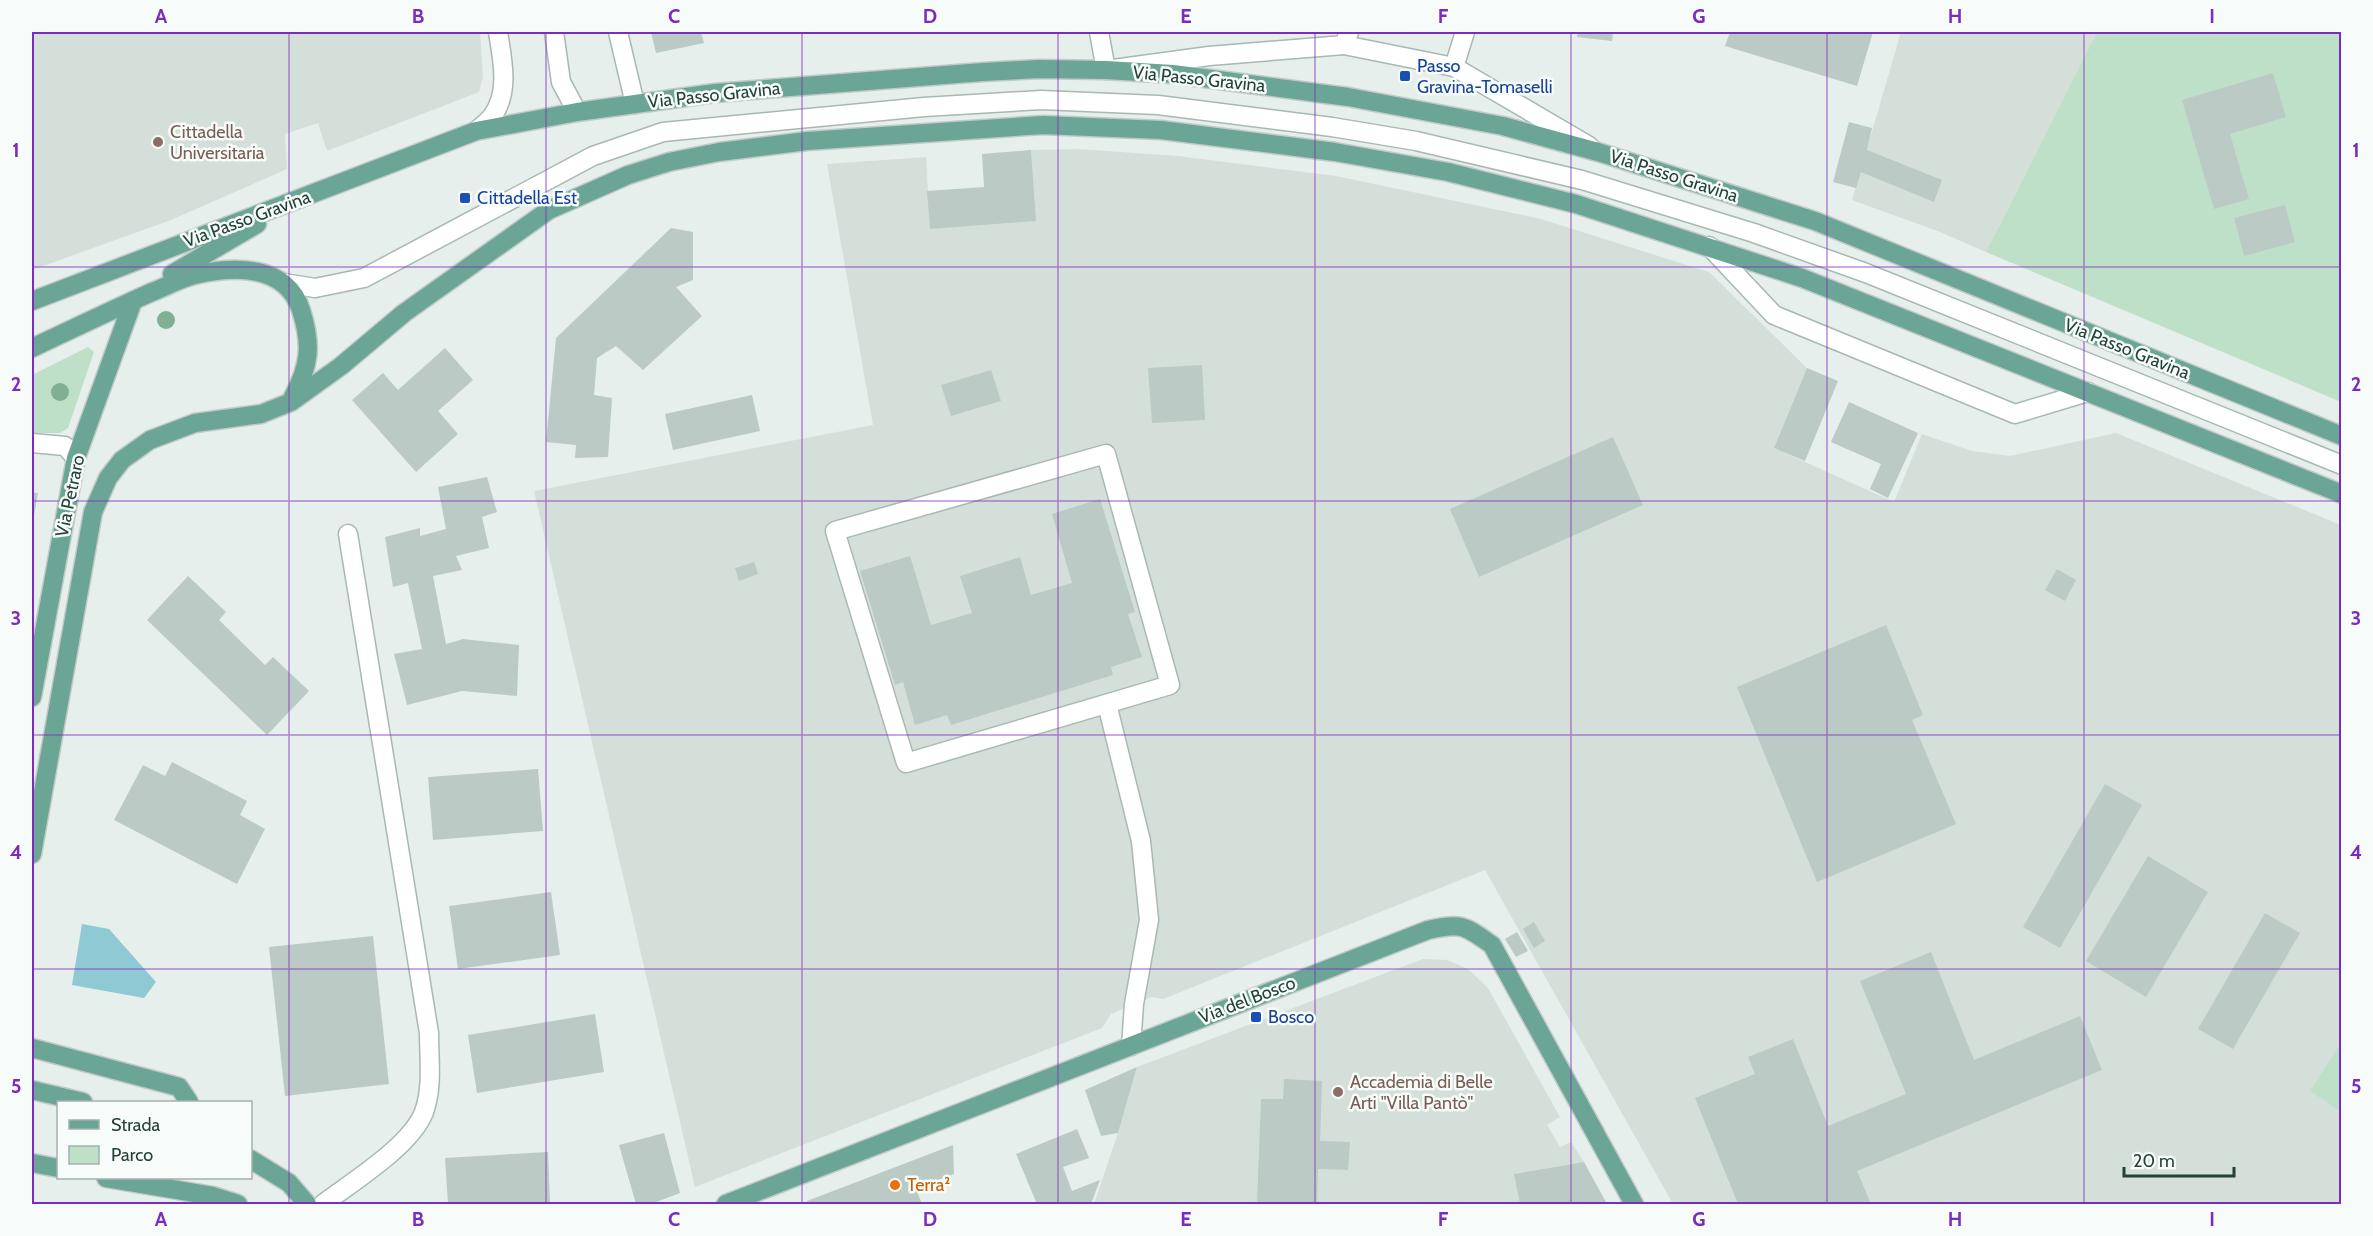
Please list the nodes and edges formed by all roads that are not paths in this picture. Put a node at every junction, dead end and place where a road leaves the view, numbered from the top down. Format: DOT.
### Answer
graph roads {
  1 [pos="498,32"];
  2 [pos="554,32"];
  3 [pos="618,32"];
  4 [pos="1099,32"];
  5 [pos="1465,32"];
  6 [pos="1347,38"];
  7 [pos="1454,67"];
  8 [pos="1106,70"];
  9 [pos="635,104"];
  10 [pos="577,112"];
  11 [pos="476,131"];
  12 [pos="1598,152"];
  13 [pos="297,201"];
  14 [pos="1709,246"];
  15 [pos="284,283"];
  16 [pos="32,301"];
  17 [pos="133,301"];
  18 [pos="32,348"];
  19 [pos="2088,392"];
  20 [pos="291,402"];
  21 [pos="2342,436"];
  22 [pos="32,443"];
  23 [pos="76,458"];
  24 [pos="2342,465"];
  25 [pos="2342,494"];
  26 [pos="348,534"];
  27 [pos="32,697"];
  28 [pos="1107,704"];
  29 [pos="32,854"];
  30 [pos="1131,1046"];
  31 [pos="32,1047"];
  32 [pos="32,1090"];
  33 [pos="79,1101"];
  34 [pos="188,1101"];
  35 [pos="252,1160"];
  36 [pos="32,1163"];
  37 [pos="57,1168"];
  38 [pos="124,1179"];
  39 [pos="143,1180"];
  40 [pos="238,1204"];
  41 [pos="307,1204"];
  42 [pos="323,1204"];
  43 [pos="726,1204"];
  44 [pos="1634,1204"];
  1 -- 11 [label="street"];
  2 -- 10 [label="street"];
  3 -- 9 [label="street"];
  4 -- 8 [label="street"];
  5 -- 7 [label="street"];
  6 -- 7 [label="street"];
  6 -- 8 [label="street"];
  7 -- 12 [label="street"];
  8 -- 9 [label="main road, Via Passo Gravina"];
  8 -- 12 [label="main road, Via Passo Gravina"];
  9 -- 10 [label="main road, Via Passo Gravina"];
  10 -- 11 [label="main road, Via Passo Gravina"];
  11 -- 13 [label="main road, Via Passo Gravina"];
  12 -- 21 [label="main road, Via Passo Gravina"];
  13 -- 16 [label="main road, Via Passo Gravina"];
  13 -- 17 [label="main road"];
  14 -- 19 [label="main road"];
  14 -- 19 [label="street"];
  14 -- 20 [label="main road"];
  15 -- 17 [label="main road"];
  15 -- 20 [label="main road"];
  15 -- 24 [label="street"];
  17 -- 18 [label="main road"];
  17 -- 23 [label="main road, Via Petraro"];
  19 -- 25 [label="main road"];
  20 -- 29 [label="main road, Via Petraro"];
  22 -- 23 [label="street"];
  23 -- 27 [label="main road, Via Petraro"];
  26 -- 42 [label="street"];
  28 -- 28 [label="street"];
  28 -- 30 [label="street"];
  30 -- 43 [label="main road, Via del Bosco"];
  30 -- 44 [label="main road, Via del Bosco"];
  31 -- 34 [label="main road"];
  32 -- 33 [label="main road"];
  35 -- 41 [label="main road"];
  36 -- 37 [label="main road"];
  38 -- 39 [label="main road"];
  39 -- 40 [label="main road"];
}
